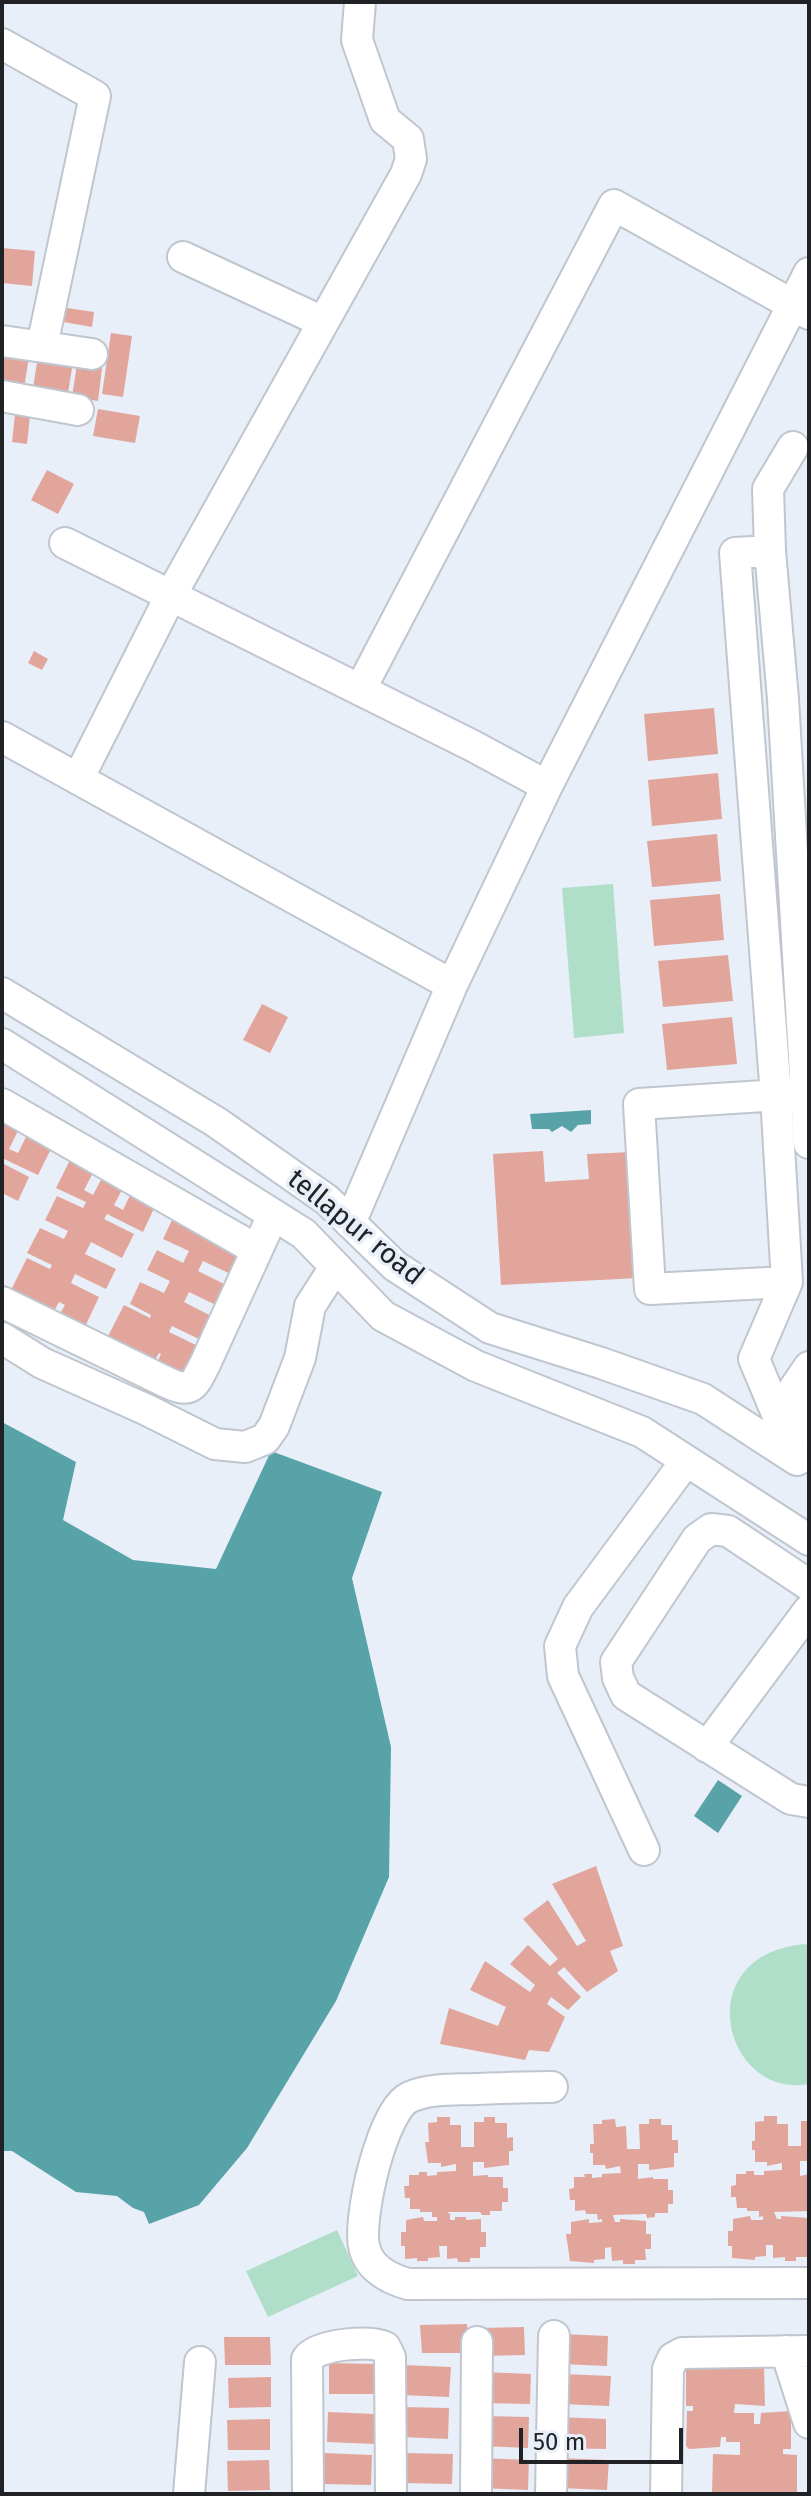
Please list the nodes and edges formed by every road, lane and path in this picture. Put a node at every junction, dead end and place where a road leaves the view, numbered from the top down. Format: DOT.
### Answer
graph roads {
  1 [pos="360,2"];
  2 [pos="2,44"];
  3 [pos="183,257"];
  4 [pos="809,273"];
  5 [pos="801,310"];
  6 [pos="323,322"];
  7 [pos="2,341"];
  8 [pos="42,346"];
  9 [pos="92,354"];
  10 [pos="2,396"];
  11 [pos="78,410"];
  12 [pos="793,447"];
  13 [pos="65,543"];
  14 [pos="770,551"];
  15 [pos="171,595"];
  16 [pos="360,690"];
  17 [pos="796,698"];
  18 [pos="746,701"];
  19 [pos="2,737"];
  20 [pos="78,779"];
  21 [pos="547,786"];
  22 [pos="452,985"];
  23 [pos="2,993"];
  24 [pos="7,1058"];
  25 [pos="797,1094"];
  26 [pos="2,1104"];
  27 [pos="192,1107"];
  28 [pos="809,1143"];
  29 [pos="166,1147"];
  30 [pos="273,1215"];
  31 [pos="350,1223"];
  32 [pos="257,1250"];
  33 [pos="335,1267"];
  34 [pos="787,1282"];
  35 [pos="2,1302"];
  36 [pos="2,1338"];
  37 [pos="809,1367"];
  38 [pos="809,1431"];
  39 [pos="686,1461"];
  40 [pos="802,1465"];
  41 [pos="809,1540"];
  42 [pos="809,1585"];
  43 [pos="809,1610"];
  44 [pos="707,1747"];
  45 [pos="809,1802"];
  46 [pos="644,1850"];
  47 [pos="552,2087"];
  48 [pos="809,2283"];
  49 [pos="554,2336"];
  50 [pos="477,2342"];
  51 [pos="798,2351"];
  52 [pos="200,2362"];
  53 [pos="809,2423"];
  54 [pos="189,2494"];
  55 [pos="308,2494"];
  56 [pos="391,2494"];
  57 [pos="476,2494"];
  58 [pos="551,2494"];
  59 [pos="666,2494"];
  1 -- 6 [label="street"];
  2 -- 8 [label="street"];
  3 -- 6 [label="street"];
  4 -- 5 [label="street"];
  5 -- 16 [label="street"];
  5 -- 21 [label="street"];
  6 -- 15 [label="street"];
  7 -- 8 [label="street"];
  8 -- 9 [label="street"];
  10 -- 11 [label="street"];
  12 -- 14 [label="street"];
  13 -- 15 [label="street"];
  14 -- 17 [label="street"];
  14 -- 18 [label="street"];
  15 -- 16 [label="street"];
  15 -- 20 [label="street"];
  16 -- 21 [label="street"];
  17 -- 18 [label="street"];
  17 -- 25 [label="street"];
  18 -- 25 [label="street"];
  19 -- 20 [label="street"];
  20 -- 22 [label="street"];
  21 -- 22 [label="street"];
  22 -- 31 [label="street"];
  23 -- 27 [label="street, tellapur road"];
  24 -- 29 [label="street"];
  25 -- 28 [label="street"];
  25 -- 34 [label="street"];
  25 -- 34 [label="street"];
  26 -- 32 [label="street"];
  27 -- 29 [label="street"];
  27 -- 31 [label="street, tellapur road"];
  29 -- 30 [label="street"];
  30 -- 32 [label="street"];
  30 -- 33 [label="street"];
  31 -- 40 [label="street, tellapur road"];
  32 -- 35 [label="street"];
  33 -- 36 [label="street"];
  33 -- 39 [label="street"];
  34 -- 40 [label="street"];
  37 -- 38 [label="street"];
  39 -- 41 [label="street"];
  39 -- 46 [label="street"];
  42 -- 44 [label="street"];
  43 -- 44 [label="street"];
  44 -- 45 [label="street"];
  47 -- 48 [label="street"];
  49 -- 58 [label="street"];
  50 -- 57 [label="street"];
  51 -- 53 [label="street"];
  51 -- 59 [label="street"];
  52 -- 54 [label="street"];
  55 -- 56 [label="street"];
}
